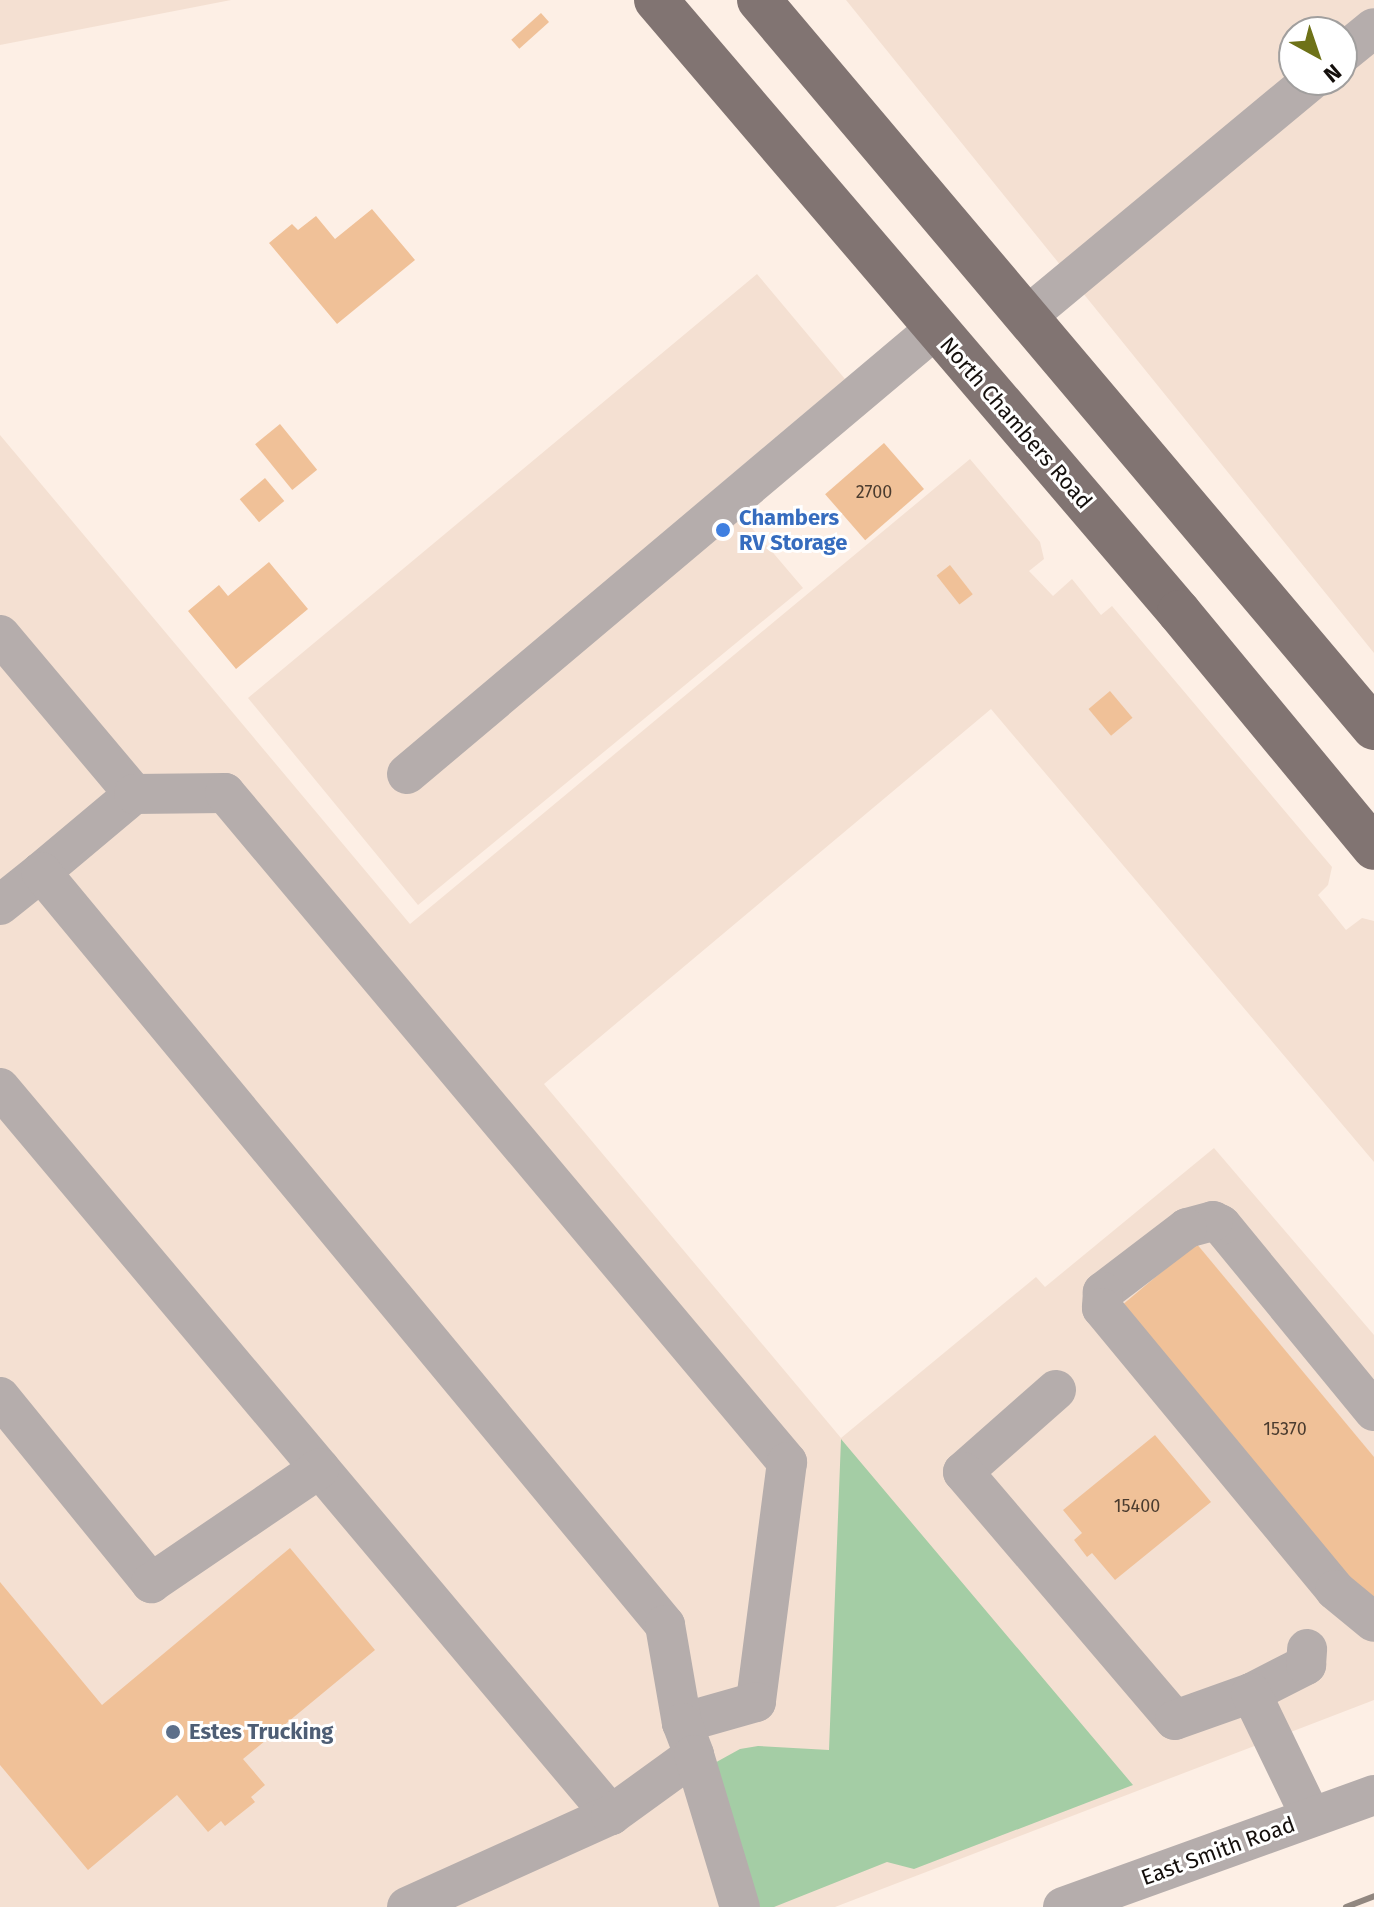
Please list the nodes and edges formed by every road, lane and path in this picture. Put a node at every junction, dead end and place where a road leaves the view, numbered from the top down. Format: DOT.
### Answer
graph roads {
  1 [pos="656,0"];
  2 [pos="759,0"];
  3 [pos="1374,28"];
  4 [pos="1358,41"];
  5 [pos="1292,96"];
  6 [pos="1026,317"];
  7 [pos="934,330"];
  8 [pos="7,657"];
  9 [pos="1374,728"];
  10 [pos="407,774"];
  11 [pos="134,794"];
  12 [pos="1374,848"];
  13 [pos="41,872"];
  14 [pos="0,905"];
  15 [pos="0,1088"];
  16 [pos="1056,1390"];
  17 [pos="0,1397"];
  18 [pos="1374,1411"];
  19 [pos="320,1468"];
  20 [pos="1374,1622"];
  21 [pos="1307,1649"];
  22 [pos="1251,1693"];
  23 [pos="688,1739"];
  24 [pos="1374,1795"];
  25 [pos="611,1815"];
  26 [pos="1311,1817"];
  27 [pos="407,1907"];
  28 [pos="740,1907"];
  29 [pos="1063,1907"];
  1 -- 7 [label="main road, North Chambers Road"];
  2 -- 6 [label="main road"];
  3 -- 4 [label="street"];
  5 -- 6 [label="street"];
  6 -- 9 [label="main road"];
  7 -- 10 [label="street"];
  7 -- 12 [label="main road, North Chambers Road"];
  8 -- 11 [label="street"];
  11 -- 13 [label="street"];
  11 -- 23 [label="street"];
  13 -- 14 [label="street"];
  13 -- 23 [label="street"];
  15 -- 19 [label="street"];
  16 -- 22 [label="street"];
  17 -- 19 [label="street"];
  18 -- 20 [label="street"];
  19 -- 25 [label="street"];
  21 -- 22 [label="street"];
  22 -- 26 [label="street"];
  23 -- 25 [label="street"];
  23 -- 28 [label="street"];
  24 -- 26 [label="street, East Smith Road"];
  25 -- 27 [label="street"];
  26 -- 29 [label="street, East Smith Road"];
}
